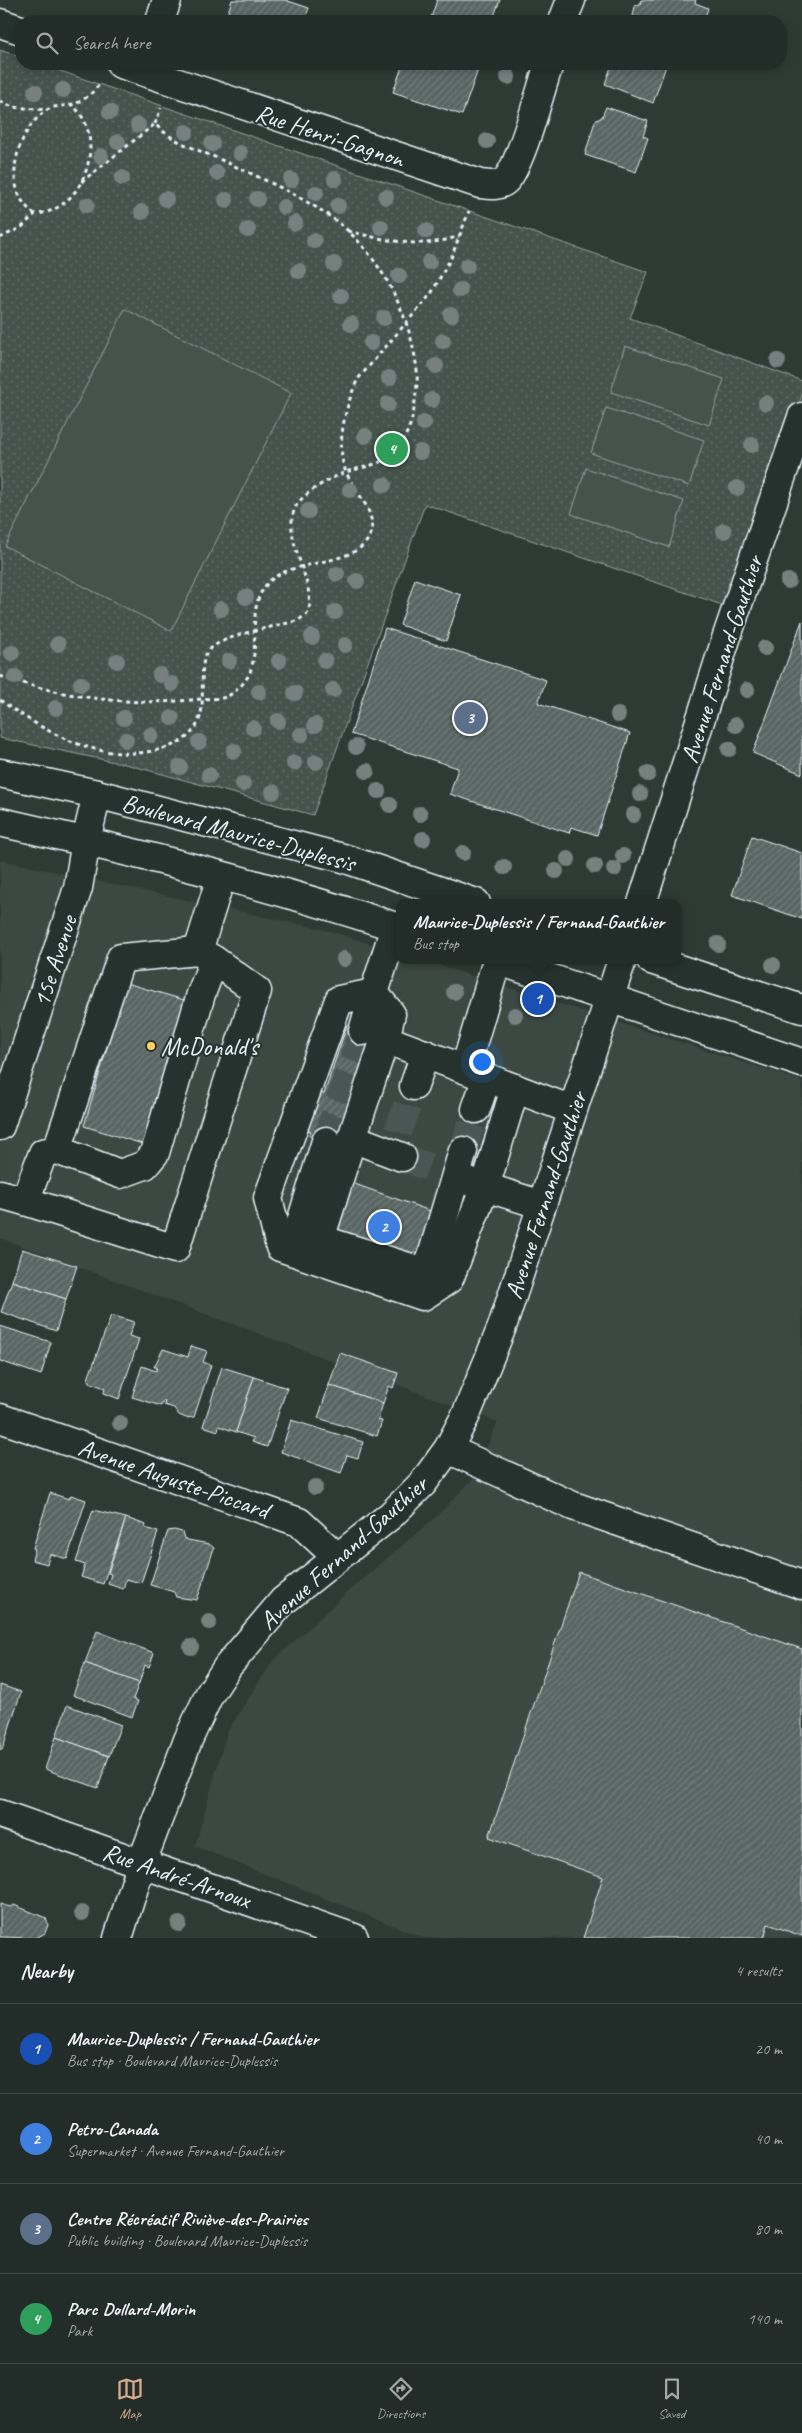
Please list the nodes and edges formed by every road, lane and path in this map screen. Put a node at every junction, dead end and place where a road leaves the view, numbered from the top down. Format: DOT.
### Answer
graph roads {
  1 [pos="167,0"];
  2 [pos="570,0"];
  3 [pos="162,15"];
  4 [pos="565,15"];
  5 [pos="0,23"];
  6 [pos="15,28"];
  7 [pos="128,70"];
  8 [pos="547,70"];
  9 [pos="0,101"];
  10 [pos="72,105"];
  11 [pos="48,110"];
  12 [pos="80,183"];
  13 [pos="480,184"];
  14 [pos="34,214"];
  15 [pos="346,231"];
  16 [pos="459,236"];
  17 [pos="0,238"];
  18 [pos="406,322"];
  19 [pos="802,417"];
  20 [pos="346,472"];
  21 [pos="302,566"];
  22 [pos="256,631"];
  23 [pos="0,676"];
  24 [pos="203,699"];
  25 [pos="0,700"];
  26 [pos="0,774"];
  27 [pos="97,794"];
  28 [pos="0,822"];
  29 [pos="86,841"];
  30 [pos="221,877"];
  31 [pos="464,899"];
  32 [pos="643,899"];
  33 [pos="396,927"];
  34 [pos="396,930"];
  35 [pos="206,956"];
  36 [pos="495,964"];
  37 [pos="508,964"];
  38 [pos="621,964"];
  39 [pos="664,964"];
  40 [pos="374,993"];
  41 [pos="609,998"];
  42 [pos="802,1010"];
  43 [pos="374,1035"];
  44 [pos="425,1054"];
  45 [pos="802,1063"];
  46 [pos="476,1073"];
  47 [pos="414,1086"];
  48 [pos="515,1088"];
  49 [pos="476,1108"];
  50 [pos="572,1110"];
  51 [pos="1,1118"];
  52 [pos="339,1140"];
  53 [pos="396,1147"];
  54 [pos="57,1150"];
  55 [pos="485,1187"];
  56 [pos="12,1198"];
  57 [pos="542,1205"];
  58 [pos="0,1418"];
  59 [pos="448,1449"];
  60 [pos="337,1557"];
  61 [pos="802,1586"];
  62 [pos="0,1814"];
  63 [pos="142,1862"];
  64 [pos="118,1938"];
  65 [pos="354,1938"];
  1 -- 3 [label="street"];
  2 -- 4 [label="street"];
  5 -- 6 [label="street"];
  7 -- 10 [label="path"];
  7 -- 13 [label="street, Rue Henri-Gagnon"];
  8 -- 13 [label="street, Rue Henri-Gagnon"];
  9 -- 11 [label="path"];
  10 -- 11 [label="path"];
  10 -- 12 [label="path"];
  11 -- 14 [label="path"];
  12 -- 14 [label="path"];
  12 -- 15 [label="path"];
  13 -- 16 [label="path"];
  14 -- 17 [label="path"];
  15 -- 16 [label="path"];
  15 -- 18 [label="path"];
  16 -- 18 [label="path"];
  18 -- 20 [label="path"];
  18 -- 20 [label="path"];
  19 -- 32 [label="street, Avenue Fernand-Gauthier"];
  20 -- 21 [label="path"];
  20 -- 21 [label="path"];
  21 -- 22 [label="path"];
  21 -- 22 [label="path"];
  22 -- 24 [label="path"];
  22 -- 24 [label="path"];
  23 -- 24 [label="path"];
  24 -- 25 [label="path"];
  26 -- 27 [label="street, Boulevard Maurice-Duplessis"];
  27 -- 29 [label="street, 15e Avenue"];
  27 -- 31 [label="street, Boulevard Maurice-Duplessis"];
  28 -- 29 [label="street, Boulevard Maurice-Duplessis"];
  29 -- 30 [label="street, Boulevard Maurice-Duplessis"];
  29 -- 51 [label="street, 15e Avenue"];
  30 -- 33 [label="street, Boulevard Maurice-Duplessis"];
  30 -- 35 [label="street"];
  34 -- 40 [label="street"];
  35 -- 54 [label="street"];
  35 -- 54 [label="street"];
  35 -- 56 [label="street"];
  36 -- 46 [label="street"];
  37 -- 41 [label="street"];
  38 -- 41 [label="street, Avenue Fernand-Gauthier"];
  39 -- 42 [label="street"];
  40 -- 43 [label="street"];
  40 -- 55 [label="street"];
  41 -- 45 [label="street"];
  41 -- 50 [label="street, Avenue Fernand-Gauthier"];
  43 -- 44 [label="street"];
  43 -- 52 [label="street"];
  44 -- 46 [label="street"];
  44 -- 47 [label="street"];
  46 -- 48 [label="street"];
  46 -- 49 [label="street"];
  48 -- 50 [label="street"];
  48 -- 55 [label="street"];
  50 -- 57 [label="street, Avenue Fernand-Gauthier"];
  52 -- 53 [label="street"];
  52 -- 55 [label="street"];
  54 -- 56 [label="street"];
  55 -- 57 [label="street"];
  57 -- 59 [label="street, Avenue Fernand-Gauthier"];
  58 -- 60 [label="street, Avenue Auguste-Piccard"];
  59 -- 60 [label="street, Avenue Fernand-Gauthier"];
  59 -- 61 [label="street"];
  60 -- 63 [label="street, Avenue Fernand-Gauthier"];
  62 -- 63 [label="street, Rue André-Arnoux"];
  63 -- 64 [label="street, Avenue Fernand-Gauthier"];
  63 -- 65 [label="street, Rue André-Arnoux"];
}
